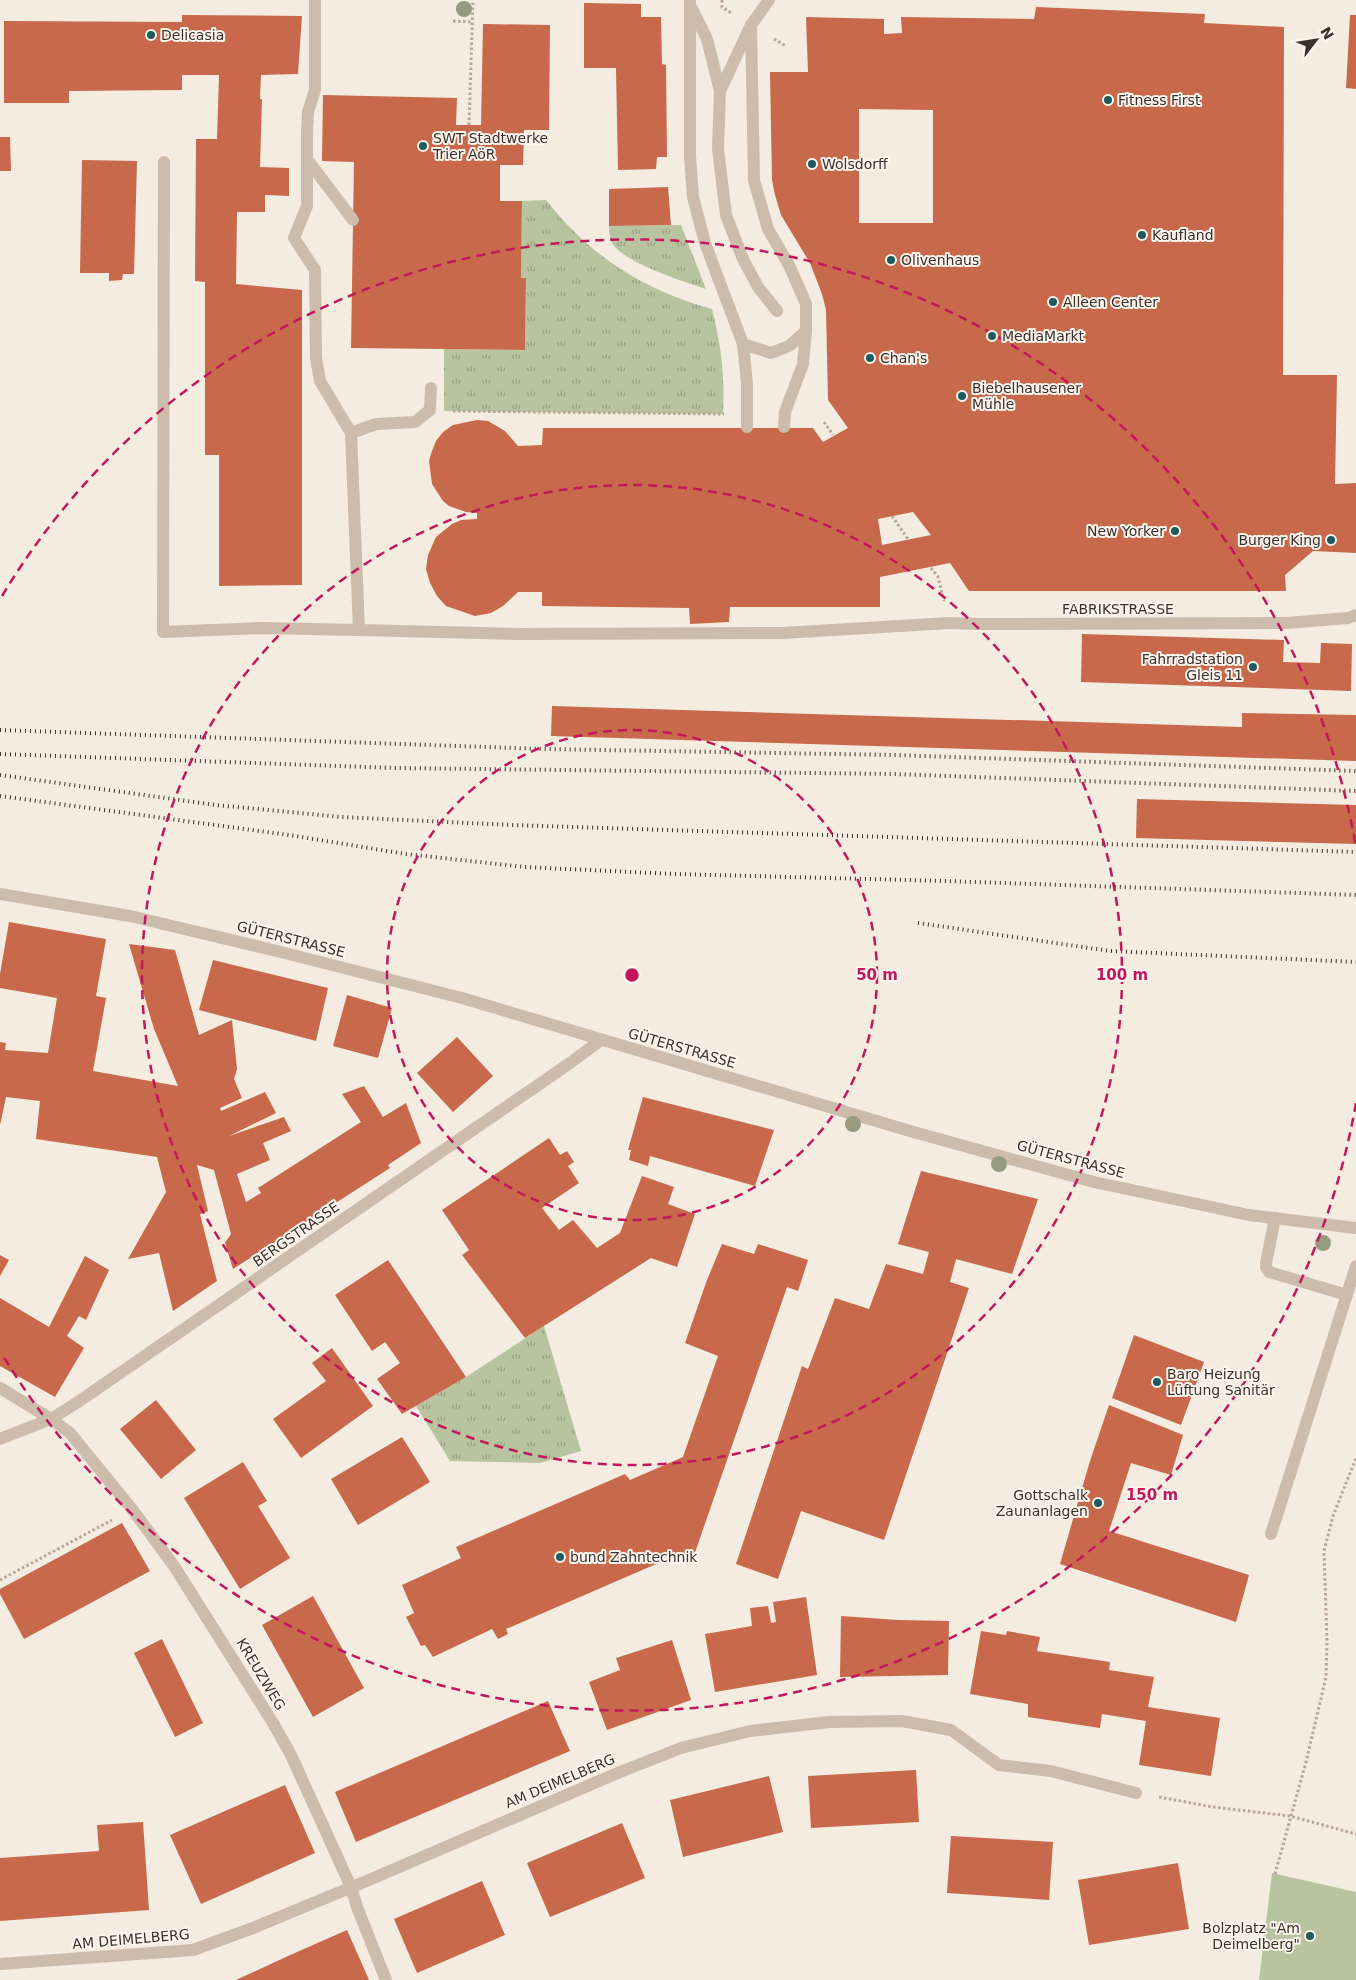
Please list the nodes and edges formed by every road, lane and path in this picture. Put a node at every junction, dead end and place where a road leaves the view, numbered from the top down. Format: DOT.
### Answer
graph roads {
  1 [pos="315,0"];
  2 [pos="473,0"];
  3 [pos="769,0"];
  4 [pos="688,2"];
  5 [pos="453,21"];
  6 [pos="472,22"];
  7 [pos="751,25"];
  8 [pos="720,91"];
  9 [pos="469,125"];
  10 [pos="307,159"];
  11 [pos="164,162"];
  12 [pos="353,220"];
  13 [pos="777,311"];
  14 [pos="806,331"];
  15 [pos="743,344"];
  16 [pos="431,388"];
  17 [pos="430,410"];
  18 [pos="748,414"];
  19 [pos="824,422"];
  20 [pos="747,427"];
  21 [pos="784,427"];
  22 [pos="351,433"];
  23 [pos="833,435"];
  24 [pos="892,516"];
  25 [pos="908,539"];
  26 [pos="931,568"];
  27 [pos="1356,614"];
  28 [pos="949,623"];
  29 [pos="359,630"];
  30 [pos="0,894"];
  31 [pos="601,1040"];
  32 [pos="1275,1218"];
  33 [pos="1356,1228"];
  34 [pos="1356,1266"];
  35 [pos="1347,1295"];
  36 [pos="0,1388"];
  37 [pos="51,1419"];
  38 [pos="0,1439"];
  39 [pos="1356,1458"];
  40 [pos="132,1509"];
  41 [pos="1271,1534"];
  42 [pos="0,1580"];
  43 [pos="1136,1794"];
  44 [pos="1290,1816"];
  45 [pos="1356,1834"];
  46 [pos="1275,1874"];
  47 [pos="351,1887"];
  48 [pos="0,1964"];
  49 [pos="386,1980"];
  1 -- 10 [label="street"];
  2 -- 6 [label="path"];
  3 -- 7 [label="street"];
  4 -- 8 [label="street"];
  4 -- 15 [label="street"];
  5 -- 6 [label="path"];
  6 -- 9 [label="path"];
  7 -- 8 [label="street"];
  7 -- 14 [label="street"];
  8 -- 13 [label="street"];
  10 -- 12 [label="street"];
  10 -- 22 [label="street"];
  11 -- 29 [label="street, FABRIKSTRASSE"];
  14 -- 15 [label="street"];
  14 -- 21 [label="street"];
  15 -- 18 [label="street"];
  16 -- 17 [label="street"];
  17 -- 18 [label="path"];
  17 -- 22 [label="street"];
  18 -- 20 [label="street"];
  19 -- 23 [label="path"];
  22 -- 29 [label="street"];
  24 -- 25 [label="path"];
  26 -- 28 [label="path"];
  27 -- 28 [label="street, FABRIKSTRASSE"];
  28 -- 29 [label="street, FABRIKSTRASSE"];
  30 -- 31 [label="street, GÜTERSTRASSE"];
  31 -- 32 [label="street, GÜTERSTRASSE"];
  31 -- 37 [label="street, BERGSTRASSE"];
  32 -- 33 [label="street, GÜTERSTRASSE"];
  32 -- 35 [label="street"];
  34 -- 35 [label="street"];
  35 -- 41 [label="street"];
  36 -- 37 [label="street, KREUZWEG"];
  37 -- 38 [label="street, BERGSTRASSE"];
  37 -- 40 [label="street, KREUZWEG"];
  39 -- 44 [label="path"];
  40 -- 42 [label="path"];
  40 -- 47 [label="street, KREUZWEG"];
  43 -- 44 [label="path"];
  43 -- 47 [label="street, AM DEIMELBERG"];
  44 -- 45 [label="path"];
  44 -- 46 [label="path"];
  47 -- 48 [label="street, AM DEIMELBERG"];
  47 -- 49 [label="street, KREUZWEG"];
}
